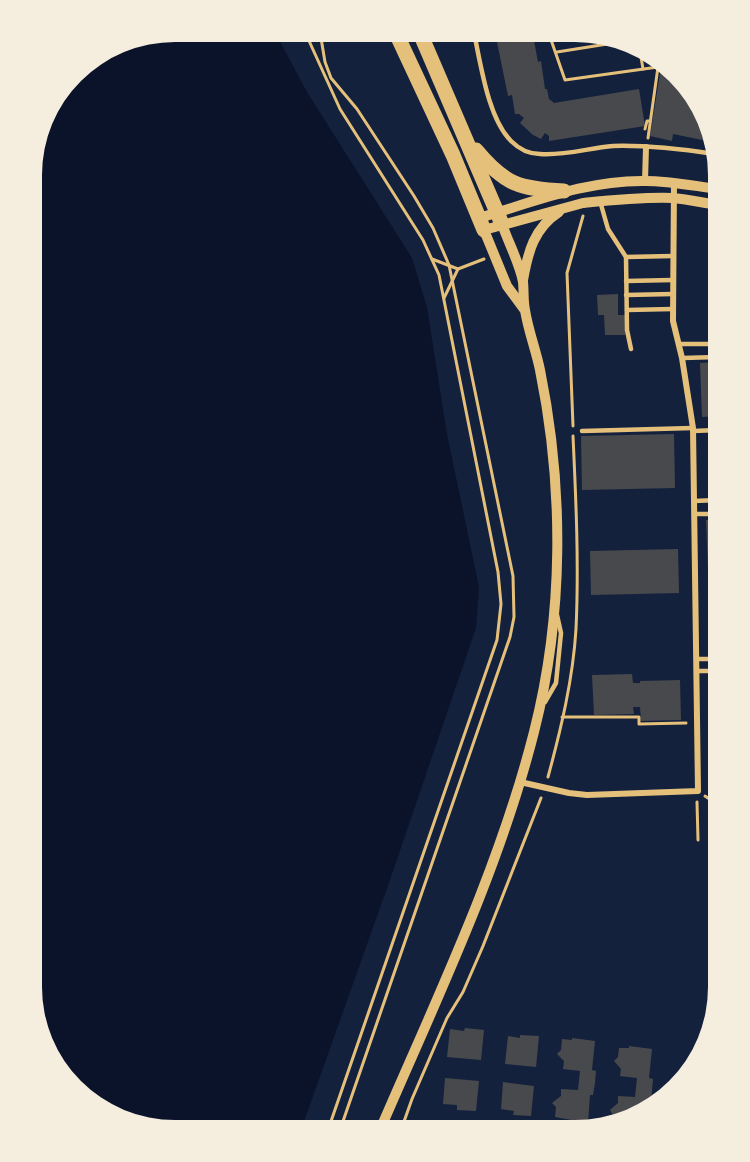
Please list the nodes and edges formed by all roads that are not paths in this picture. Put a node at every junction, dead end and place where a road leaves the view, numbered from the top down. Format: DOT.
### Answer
graph roads {
  1 [pos="400,42"];
  2 [pos="424,42"];
  3 [pos="476,42"];
  4 [pos="464,134"];
  5 [pos="646,147"];
  6 [pos="706,153"];
  7 [pos="645,181"];
  8 [pos="674,183"];
  9 [pos="708,188"];
  10 [pos="564,191"];
  11 [pos="674,198"];
  12 [pos="600,201"];
  13 [pos="708,203"];
  14 [pos="566,208"];
  15 [pos="500,218"];
  16 [pos="481,224"];
  17 [pos="673,256"];
  18 [pos="626,257"];
  19 [pos="523,280"];
  20 [pos="673,280"];
  21 [pos="626,281"];
  22 [pos="673,294"];
  23 [pos="626,295"];
  24 [pos="525,309"];
  25 [pos="673,309"];
  26 [pos="627,312"];
  27 [pos="679,344"];
  28 [pos="708,344"];
  29 [pos="632,349"];
  30 [pos="708,357"];
  31 [pos="682,358"];
  32 [pos="693,430"];
  33 [pos="708,430"];
  34 [pos="582,431"];
  35 [pos="708,500"];
  36 [pos="694,501"];
  37 [pos="694,514"];
  38 [pos="708,514"];
  39 [pos="708,658"];
  40 [pos="696,659"];
  41 [pos="697,671"];
  42 [pos="708,671"];
  43 [pos="520,782"];
  44 [pos="384,1120"];
  1 -- 16 [label="main road"];
  2 -- 4 [label="main road"];
  3 -- 5 [label="lane"];
  4 -- 10 [label="main road"];
  4 -- 15 [label="main road"];
  5 -- 6 [label="lane"];
  5 -- 7 [label="street"];
  7 -- 8 [label="street"];
  7 -- 10 [label="street"];
  8 -- 9 [label="street"];
  8 -- 11 [label="street"];
  10 -- 15 [label="street"];
  11 -- 12 [label="street"];
  11 -- 13 [label="street"];
  11 -- 17 [label="street"];
  12 -- 14 [label="street"];
  12 -- 18 [label="lane"];
  14 -- 15 [label="street"];
  14 -- 19 [label="street"];
  15 -- 16 [label="street"];
  15 -- 19 [label="street"];
  16 -- 24 [label="street"];
  17 -- 18 [label="lane"];
  17 -- 20 [label="street"];
  18 -- 21 [label="lane"];
  19 -- 24 [label="street"];
  20 -- 21 [label="lane"];
  20 -- 22 [label="street"];
  21 -- 23 [label="lane"];
  22 -- 23 [label="lane"];
  22 -- 25 [label="street"];
  23 -- 26 [label="lane"];
  24 -- 43 [label="street"];
  25 -- 26 [label="lane"];
  25 -- 27 [label="street"];
  26 -- 29 [label="lane"];
  27 -- 28 [label="lane"];
  27 -- 31 [label="street"];
  30 -- 31 [label="lane"];
  31 -- 32 [label="street"];
  32 -- 33 [label="lane"];
  32 -- 34 [label="lane"];
  32 -- 36 [label="street"];
  35 -- 36 [label="lane"];
  36 -- 37 [label="street"];
  37 -- 38 [label="lane"];
  37 -- 40 [label="street"];
  39 -- 40 [label="lane"];
  40 -- 41 [label="street"];
  41 -- 42 [label="lane"];
  41 -- 43 [label="street"];
  43 -- 44 [label="street"];
}
